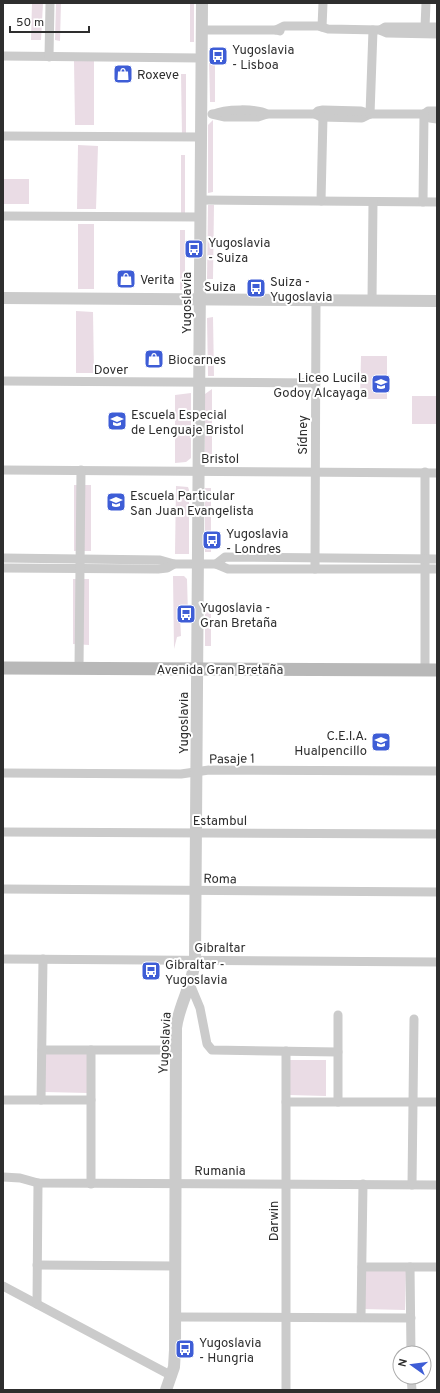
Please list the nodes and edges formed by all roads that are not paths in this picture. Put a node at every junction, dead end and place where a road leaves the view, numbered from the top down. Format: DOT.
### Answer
graph roads {
  1 [pos="50,3"];
  2 [pos="202,3"];
  3 [pos="323,3"];
  4 [pos="426,3"];
  5 [pos="426,27"];
  6 [pos="437,27"];
  7 [pos="325,28"];
  8 [pos="202,30"];
  9 [pos="376,30"];
  10 [pos="437,34"];
  11 [pos="3,56"];
  12 [pos="49,57"];
  13 [pos="201,58"];
  14 [pos="437,110"];
  15 [pos="201,114"];
  16 [pos="370,114"];
  17 [pos="424,114"];
  18 [pos="319,116"];
  19 [pos="437,119"];
  20 [pos="3,136"];
  21 [pos="201,137"];
  22 [pos="200,200"];
  23 [pos="321,201"];
  24 [pos="373,202"];
  25 [pos="423,202"];
  26 [pos="437,202"];
  27 [pos="3,216"];
  28 [pos="200,217"];
  29 [pos="3,298"];
  30 [pos="200,300"];
  31 [pos="316,300"];
  32 [pos="372,301"];
  33 [pos="437,301"];
  34 [pos="3,381"];
  35 [pos="199,382"];
  36 [pos="316,383"];
  37 [pos="3,470"];
  38 [pos="80,470"];
  39 [pos="198,471"];
  40 [pos="315,472"];
  41 [pos="425,472"];
  42 [pos="437,473"];
  43 [pos="3,558"];
  44 [pos="80,558"];
  45 [pos="315,558"];
  46 [pos="425,559"];
  47 [pos="437,559"];
  48 [pos="174,564"];
  49 [pos="198,564"];
  50 [pos="216,564"];
  51 [pos="3,568"];
  52 [pos="80,569"];
  53 [pos="315,569"];
  54 [pos="425,569"];
  55 [pos="437,569"];
  56 [pos="3,668"];
  57 [pos="80,668"];
  58 [pos="197,669"];
  59 [pos="431,670"];
  60 [pos="437,771"];
  61 [pos="196,772"];
  62 [pos="3,773"];
  63 [pos="3,832"];
  64 [pos="196,833"];
  65 [pos="437,834"];
  66 [pos="3,889"];
  67 [pos="196,891"];
  68 [pos="437,892"];
  69 [pos="3,959"];
  70 [pos="43,959"];
  71 [pos="195,960"];
  72 [pos="437,962"];
  73 [pos="190,984"];
  74 [pos="338,1015"];
  75 [pos="414,1019"];
  76 [pos="42,1050"];
  77 [pos="92,1050"];
  78 [pos="176,1050"];
  79 [pos="286,1051"];
  80 [pos="338,1052"];
  81 [pos="3,1100"];
  82 [pos="41,1100"];
  83 [pos="91,1100"];
  84 [pos="286,1102"];
  85 [pos="338,1102"];
  86 [pos="413,1102"];
  87 [pos="437,1102"];
  88 [pos="3,1177"];
  89 [pos="38,1183"];
  90 [pos="176,1183"];
  91 [pos="91,1184"];
  92 [pos="286,1184"];
  93 [pos="363,1184"];
  94 [pos="412,1185"];
  95 [pos="437,1185"];
  96 [pos="37,1265"];
  97 [pos="175,1266"];
  98 [pos="362,1267"];
  99 [pos="410,1267"];
  100 [pos="437,1267"];
  101 [pos="3,1286"];
  102 [pos="37,1304"];
  103 [pos="175,1317"];
  104 [pos="286,1317"];
  105 [pos="361,1318"];
  106 [pos="411,1318"];
  107 [pos="411,1345"];
  108 [pos="172,1376"];
  109 [pos="166,1390"];
  110 [pos="286,1390"];
  1 -- 12 [label="street"];
  2 -- 8 [label="street, Yugoslavia"];
  3 -- 7 [label="street"];
  4 -- 5 [label="street"];
  5 -- 6 [label="street"];
  5 -- 9 [label="street"];
  7 -- 8 [label="street"];
  7 -- 9 [label="street"];
  8 -- 13 [label="street, Yugoslavia"];
  9 -- 10 [label="street"];
  9 -- 16 [label="street"];
  11 -- 12 [label="street"];
  12 -- 13 [label="street"];
  13 -- 15 [label="street, Yugoslavia"];
  14 -- 17 [label="street"];
  15 -- 18 [label="street"];
  15 -- 21 [label="street, Yugoslavia"];
  16 -- 17 [label="street"];
  16 -- 18 [label="street"];
  17 -- 19 [label="street"];
  17 -- 25 [label="street"];
  18 -- 23 [label="street"];
  20 -- 21 [label="street"];
  21 -- 22 [label="street, Yugoslavia"];
  22 -- 23 [label="street"];
  22 -- 28 [label="street, Yugoslavia"];
  23 -- 24 [label="street"];
  24 -- 25 [label="street"];
  24 -- 32 [label="street"];
  25 -- 26 [label="street"];
  27 -- 28 [label="street"];
  28 -- 30 [label="street, Yugoslavia"];
  29 -- 30 [label="street, Suiza"];
  30 -- 31 [label="street, Suiza"];
  30 -- 35 [label="street, Yugoslavia"];
  31 -- 32 [label="street, Suiza"];
  31 -- 36 [label="street, Sídney"];
  32 -- 33 [label="street, Suiza"];
  34 -- 35 [label="street, Dover"];
  35 -- 36 [label="street, Dover"];
  35 -- 39 [label="street, Yugoslavia"];
  36 -- 40 [label="street, Sídney"];
  37 -- 38 [label="street, Bristol"];
  38 -- 39 [label="street, Bristol"];
  38 -- 44 [label="street"];
  39 -- 40 [label="street, Bristol"];
  39 -- 49 [label="street, Yugoslavia"];
  40 -- 41 [label="street, Bristol"];
  40 -- 45 [label="street, Sídney"];
  41 -- 42 [label="street, Bristol"];
  41 -- 46 [label="street"];
  43 -- 44 [label="street"];
  44 -- 48 [label="street"];
  44 -- 52 [label="street"];
  45 -- 46 [label="street"];
  45 -- 50 [label="street"];
  45 -- 53 [label="street, Sídney"];
  46 -- 47 [label="street"];
  46 -- 54 [label="street"];
  48 -- 49 [label="street"];
  48 -- 52 [label="street"];
  49 -- 50 [label="street"];
  49 -- 58 [label="street, Yugoslavia"];
  50 -- 53 [label="street"];
  51 -- 52 [label="street"];
  52 -- 57 [label="street"];
  53 -- 54 [label="street"];
  54 -- 55 [label="street"];
  54 -- 59 [label="street"];
  56 -- 57 [label="main road, Avenida Gran Bretaña"];
  57 -- 58 [label="main road, Avenida Gran Bretaña"];
  58 -- 59 [label="main road, Avenida Gran Bretaña"];
  58 -- 61 [label="street, Yugoslavia"];
  60 -- 61 [label="street, Pasaje 1"];
  61 -- 62 [label="street, Pasaje 1"];
  61 -- 64 [label="street, Yugoslavia"];
  63 -- 64 [label="street, Estambul"];
  64 -- 65 [label="street, Estambul"];
  64 -- 67 [label="street, Yugoslavia"];
  66 -- 67 [label="street, Roma"];
  67 -- 68 [label="street, Roma"];
  67 -- 71 [label="street, Yugoslavia"];
  69 -- 70 [label="street, Gibraltar"];
  70 -- 71 [label="street, Gibraltar"];
  70 -- 76 [label="street"];
  71 -- 72 [label="street, Gibraltar"];
  71 -- 73 [label="street, Yugoslavia"];
  73 -- 78 [label="street, Yugoslavia"];
  73 -- 79 [label="street"];
  74 -- 80 [label="street"];
  75 -- 86 [label="street"];
  76 -- 77 [label="street"];
  76 -- 82 [label="street"];
  77 -- 78 [label="street"];
  77 -- 83 [label="street"];
  78 -- 90 [label="street, Yugoslavia"];
  79 -- 80 [label="street"];
  79 -- 84 [label="street, Darwin"];
  80 -- 85 [label="street"];
  81 -- 82 [label="street"];
  82 -- 83 [label="street"];
  83 -- 91 [label="street"];
  84 -- 85 [label="street"];
  84 -- 92 [label="street, Darwin"];
  85 -- 86 [label="street"];
  86 -- 87 [label="street"];
  86 -- 94 [label="street"];
  88 -- 89 [label="street, Rumania"];
  89 -- 91 [label="street, Rumania"];
  89 -- 96 [label="street"];
  90 -- 91 [label="street, Rumania"];
  90 -- 92 [label="street, Rumania"];
  90 -- 97 [label="street, Yugoslavia"];
  92 -- 93 [label="street, Rumania"];
  92 -- 104 [label="street, Darwin"];
  93 -- 94 [label="street, Rumania"];
  93 -- 98 [label="street"];
  94 -- 95 [label="street, Rumania"];
  96 -- 97 [label="street"];
  96 -- 102 [label="street"];
  97 -- 103 [label="street, Yugoslavia"];
  98 -- 99 [label="street"];
  98 -- 105 [label="street"];
  99 -- 100 [label="street"];
  99 -- 106 [label="street"];
  101 -- 102 [label="street"];
  102 -- 108 [label="street"];
  103 -- 104 [label="street"];
  103 -- 108 [label="street, Yugoslavia"];
  104 -- 105 [label="street"];
  104 -- 110 [label="street, Darwin"];
  105 -- 106 [label="street"];
  106 -- 107 [label="street"];
  108 -- 109 [label="street, Yugoslavia"];
}
